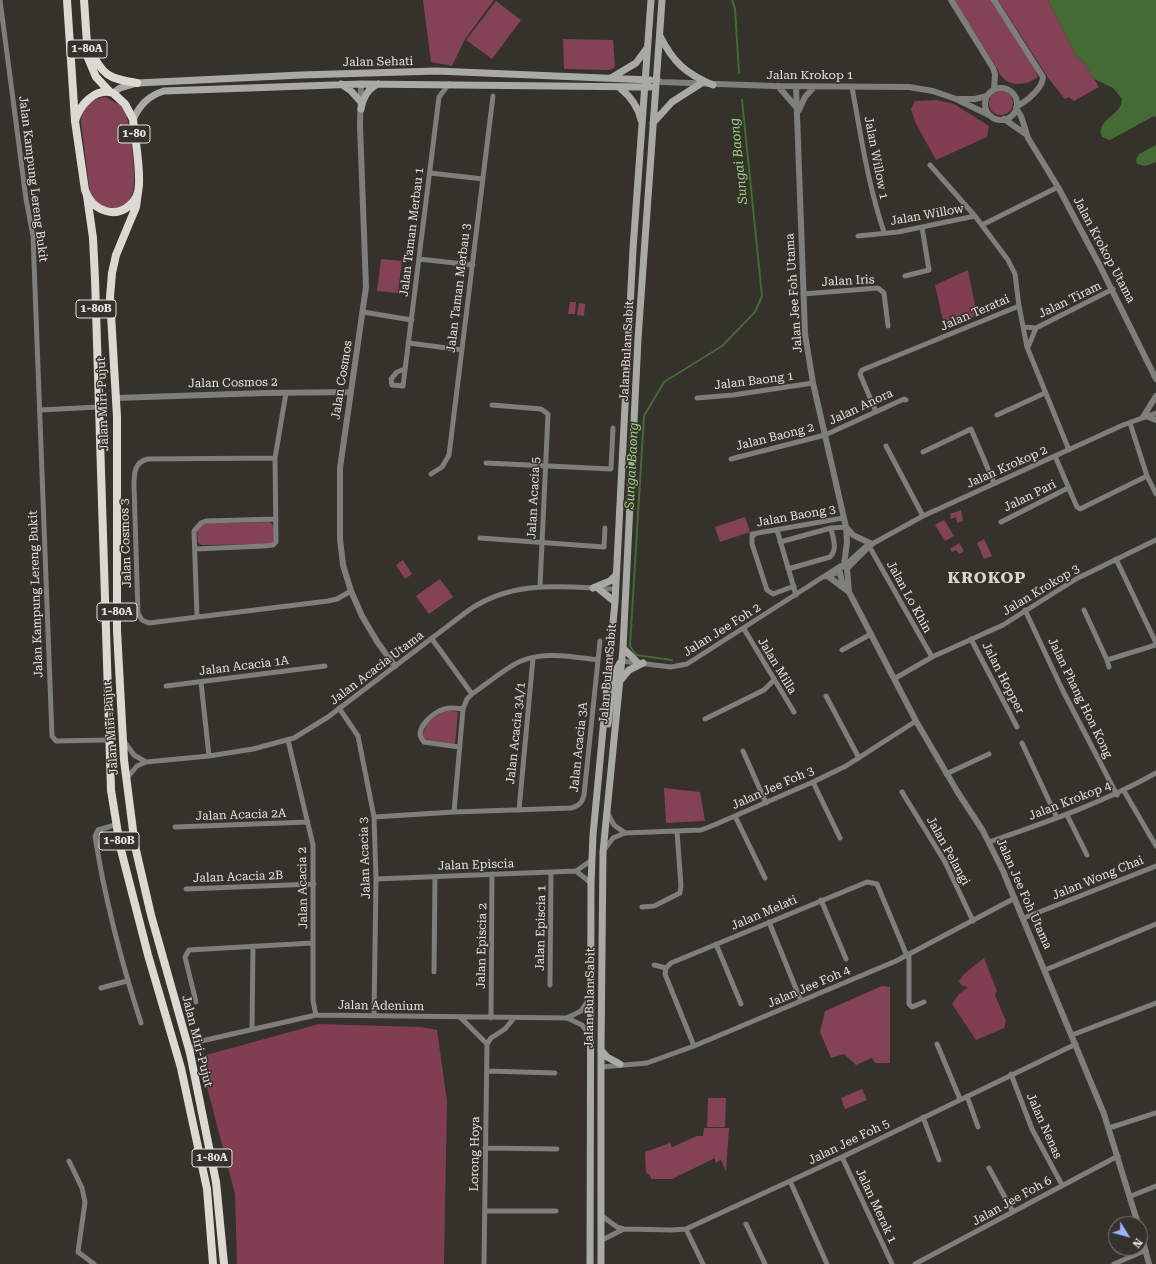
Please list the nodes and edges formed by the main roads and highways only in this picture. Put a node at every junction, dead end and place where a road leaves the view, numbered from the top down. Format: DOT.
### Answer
graph roads {
  1 [pos="67,0"];
  2 [pos="84,0"];
  3 [pos="651,0"];
  4 [pos="662,0"];
  5 [pos="660,35"];
  6 [pos="87,47"];
  7 [pos="648,47"];
  8 [pos="437,72"];
  9 [pos="301,75"];
  10 [pos="611,78"];
  11 [pos="646,80"];
  12 [pos="137,83"];
  13 [pos="658,83"];
  14 [pos="339,84"];
  15 [pos="361,84"];
  16 [pos="380,84"];
  17 [pos="700,84"];
  18 [pos="713,84"];
  19 [pos="620,88"];
  20 [pos="645,88"];
  21 [pos="111,92"];
  22 [pos="133,119"];
  23 [pos="75,121"];
  24 [pos="653,124"];
  25 [pos="642,126"];
  26 [pos="139,185"];
  27 [pos="87,196"];
  28 [pos="633,457"];
  29 [pos="616,575"];
  30 [pos="615,589"];
  31 [pos="615,602"];
  32 [pos="623,648"];
  33 [pos="621,661"];
  34 [pos="619,685"];
  35 [pos="593,836"];
  36 [pos="600,1050"];
  37 [pos="620,1064"];
  38 [pos="601,1067"];
  39 [pos="592,1099"];
  40 [pos="214,1264"];
  41 [pos="224,1264"];
  42 [pos="590,1264"];
  43 [pos="601,1264"];
  1 -- 23 [label="highway"];
  2 -- 6 [label="highway, 1-80A"];
  3 -- 7 [label="main road, Jalan Bulan Sabit"];
  4 -- 5 [label="main road, Jalan Bulan Sabit"];
  5 -- 13 [label="main road, Jalan Bulan Sabit"];
  5 -- 18 [label="main road"];
  6 -- 12 [label="highway"];
  6 -- 21 [label="highway, 1-80A"];
  7 -- 10 [label="main road"];
  7 -- 11 [label="main road, Jalan Bulan Sabit"];
  8 -- 9 [label="main road, Jalan Sehati"];
  8 -- 10 [label="main road, Jalan Sehati"];
  8 -- 15 [label="main road"];
  9 -- 12 [label="main road, Jalan Sehati"];
  9 -- 15 [label="main road"];
  10 -- 11 [label="main road, Jalan Sehati"];
  11 -- 13 [label="main road, Jalan Sehati"];
  11 -- 20 [label="main road, Jalan Bulan Sabit"];
  12 -- 21 [label="main road, Jalan Sehati"];
  13 -- 20 [label="main road, Jalan Sehati"];
  13 -- 24 [label="main road, Jalan Bulan Sabit"];
  14 -- 15 [label="main road, Jalan Sehati"];
  14 -- 16 [label="main road"];
  14 -- 22 [label="main road, Jalan Sehati"];
  15 -- 16 [label="main road, Jalan Sehati"];
  16 -- 19 [label="main road, Jalan Sehati"];
  17 -- 24 [label="main road"];
  19 -- 20 [label="main road, Jalan Sehati"];
  19 -- 25 [label="main road"];
  20 -- 25 [label="main road, Jalan Bulan Sabit"];
  21 -- 22 [label="highway, 1-80"];
  21 -- 23 [label="highway"];
  22 -- 26 [label="highway, 1-80"];
  23 -- 27 [label="highway, Jalan Miri-Pujut"];
  24 -- 28 [label="main road, Jalan Bulan Sabit"];
  25 -- 29 [label="main road, Jalan Bulan Sabit"];
  26 -- 27 [label="highway, 1-80"];
  26 -- 41 [label="highway, Jalan Miri-Pujut / 1-80A"];
  27 -- 40 [label="highway, Jalan Miri-Pujut / 1-80B"];
  28 -- 30 [label="main road"];
  28 -- 32 [label="main road, Jalan Bulan Sabit"];
  29 -- 30 [label="main road, Jalan Bulan Sabit"];
  29 -- 31 [label="main road"];
  30 -- 31 [label="main road, Jalan Bulan Sabit"];
  31 -- 35 [label="main road, Jalan Bulan Sabit"];
  32 -- 33 [label="main road, Jalan Bulan Sabit"];
  32 -- 34 [label="main road"];
  33 -- 34 [label="main road, Jalan Bulan Sabit"];
  33 -- 35 [label="main road"];
  34 -- 36 [label="main road, Jalan Bulan Sabit"];
  35 -- 39 [label="main road, Jalan Bulan Sabit"];
  36 -- 37 [label="main road"];
  36 -- 38 [label="main road, Jalan Bulan Sabit"];
  38 -- 39 [label="main road"];
  38 -- 43 [label="main road, Jalan Bulan Sabit"];
  39 -- 42 [label="main road, Jalan Bulan Sabit"];
}
